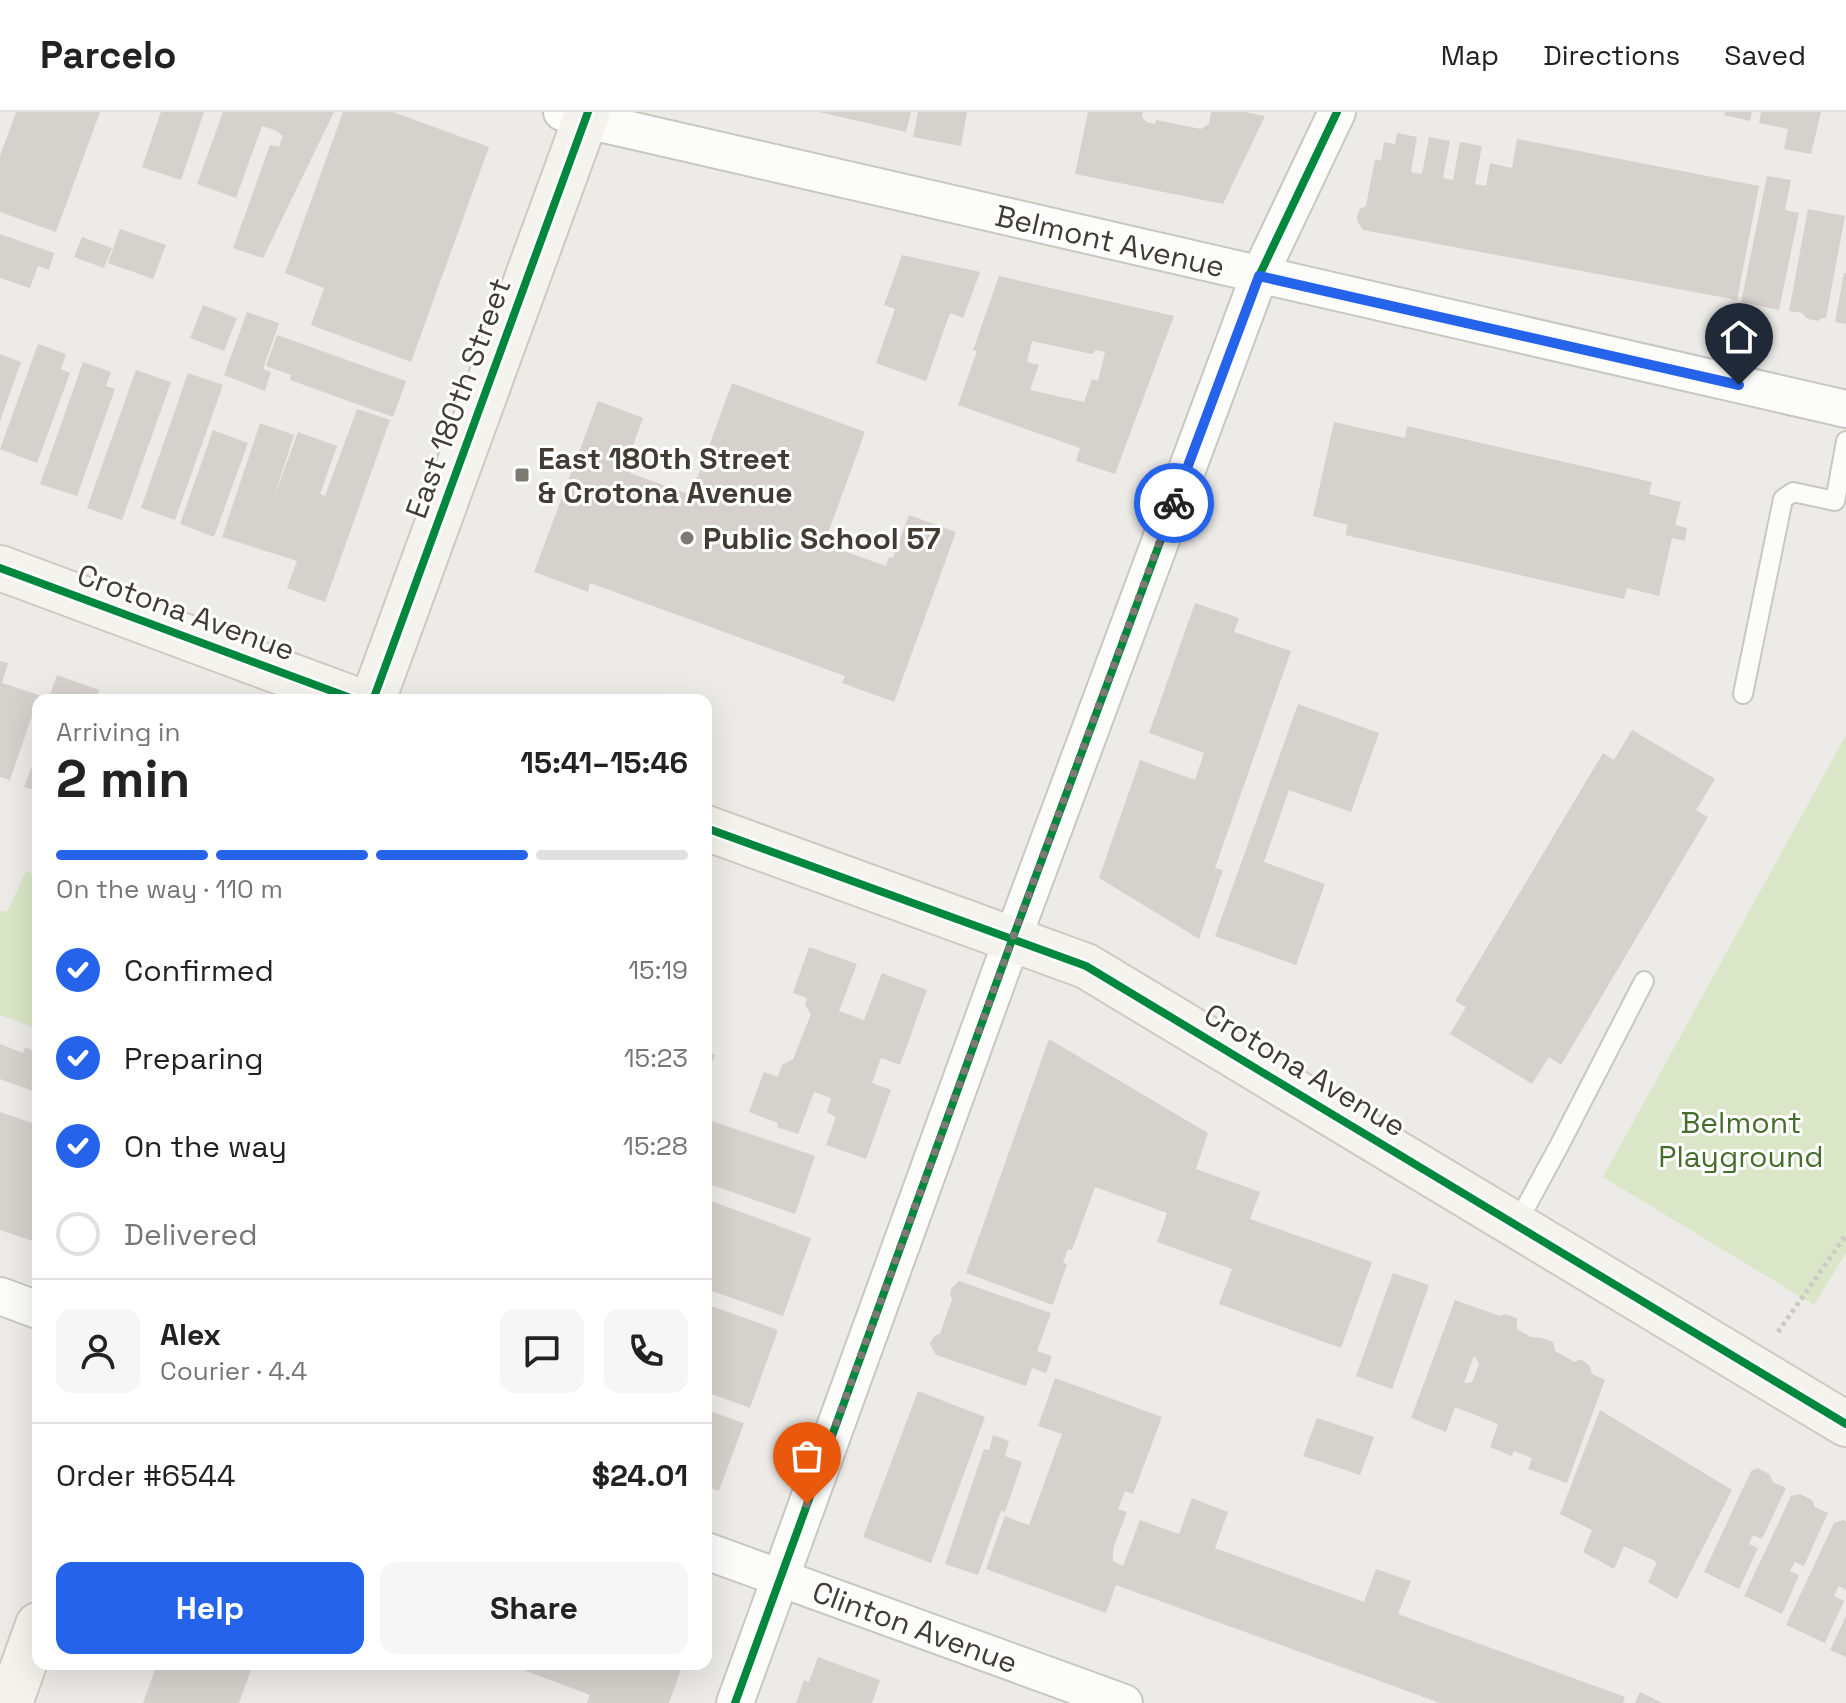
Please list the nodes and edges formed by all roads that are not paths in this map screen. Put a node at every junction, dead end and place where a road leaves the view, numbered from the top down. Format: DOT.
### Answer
graph roads {
  1 [pos="1337,112"];
  2 [pos="579,115"];
  3 [pos="1259,276"];
  4 [pos="1846,409"];
  5 [pos="1846,441"];
  6 [pos="1840,502"];
  7 [pos="0,568"];
  8 [pos="340,694"];
  9 [pos="375,694"];
  10 [pos="1743,694"];
  11 [pos="712,830"];
  12 [pos="1012,940"];
  13 [pos="1644,981"];
  14 [pos="1516,1225"];
  15 [pos="0,1296"];
  16 [pos="32,1308"];
  17 [pos="1846,1424"];
  18 [pos="712,1553"];
  19 [pos="780,1578"];
  20 [pos="32,1642"];
  21 [pos="10,1703"];
  22 [pos="735,1703"];
  23 [pos="1124,1703"];
  1 -- 3 [label="street"];
  2 -- 3 [label="street, Belmont Avenue"];
  2 -- 9 [label="street, East 180th Street"];
  3 -- 4 [label="street, Belmont Avenue"];
  3 -- 12 [label="street"];
  5 -- 6 [label="lane"];
  6 -- 10 [label="lane"];
  7 -- 8 [label="street, Crotona Avenue"];
  11 -- 12 [label="street, Crotona Avenue"];
  12 -- 14 [label="street, Crotona Avenue"];
  12 -- 19 [label="street"];
  13 -- 14 [label="lane"];
  14 -- 17 [label="street, Crotona Avenue"];
  15 -- 16 [label="street"];
  18 -- 19 [label="street, Clinton Avenue"];
  19 -- 22 [label="street"];
  19 -- 23 [label="street, Clinton Avenue"];
  20 -- 21 [label="street"];
}
